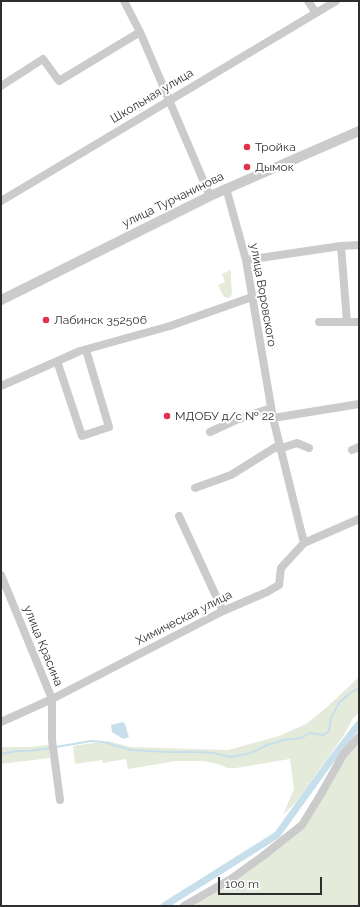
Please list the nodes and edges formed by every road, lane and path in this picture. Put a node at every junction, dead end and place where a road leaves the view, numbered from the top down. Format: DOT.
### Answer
graph roads {
  1 [pos="124,1"];
  2 [pos="308,1"];
  3 [pos="336,1"];
  4 [pos="316,13"];
  5 [pos="140,32"];
  6 [pos="1,86"];
  7 [pos="168,100"];
  8 [pos="359,131"];
  9 [pos="226,188"];
  10 [pos="210,196"];
  11 [pos="1,201"];
  12 [pos="359,245"];
  13 [pos="341,246"];
  14 [pos="246,260"];
  15 [pos="252,297"];
  16 [pos="1,300"];
  17 [pos="319,322"];
  18 [pos="347,322"];
  19 [pos="359,322"];
  20 [pos="86,350"];
  21 [pos="57,361"];
  22 [pos="1,386"];
  23 [pos="359,404"];
  24 [pos="271,408"];
  25 [pos="273,418"];
  26 [pos="210,432"];
  27 [pos="279,447"];
  28 [pos="309,448"];
  29 [pos="195,488"];
  30 [pos="179,516"];
  31 [pos="359,519"];
  32 [pos="304,542"];
  33 [pos="1,575"];
  34 [pos="3,584"];
  35 [pos="223,611"];
  36 [pos="52,699"];
  37 [pos="1,722"];
  38 [pos="359,737"];
  39 [pos="60,800"];
  40 [pos="184,906"];
  1 -- 5 [label="street"];
  2 -- 4 [label="street"];
  3 -- 4 [label="street, Школьная улица"];
  4 -- 7 [label="street, Школьная улица"];
  5 -- 6 [label="street"];
  5 -- 7 [label="street"];
  7 -- 10 [label="street"];
  7 -- 11 [label="street, Школьная улица"];
  8 -- 9 [label="street, улица Турчанинова"];
  9 -- 10 [label="street, улица Турчанинова"];
  9 -- 14 [label="street, улица Воровского"];
  10 -- 16 [label="street, улица Турчанинова"];
  12 -- 13 [label="street"];
  13 -- 14 [label="street"];
  13 -- 18 [label="street"];
  14 -- 15 [label="street, улица Воровского"];
  15 -- 20 [label="street"];
  15 -- 24 [label="street, улица Воровского"];
  17 -- 18 [label="street"];
  18 -- 19 [label="street"];
  20 -- 21 [label="street"];
  20 -- 21 [label="street"];
  21 -- 22 [label="street"];
  23 -- 25 [label="street"];
  24 -- 25 [label="street, улица Воровского"];
  24 -- 26 [label="street"];
  25 -- 27 [label="street, улица Воровского"];
  27 -- 28 [label="street"];
  27 -- 29 [label="street"];
  27 -- 32 [label="street, улица Воровского"];
  30 -- 35 [label="street"];
  31 -- 32 [label="street, Химическая улица"];
  32 -- 35 [label="street, Химическая улица"];
  33 -- 34 [label="street, улица Красина"];
  34 -- 36 [label="street, улица Красина"];
  35 -- 36 [label="street, Химическая улица"];
  36 -- 37 [label="street, Химическая улица"];
  36 -- 39 [label="street, улица Красина"];
  38 -- 40 [label="street"];
}
